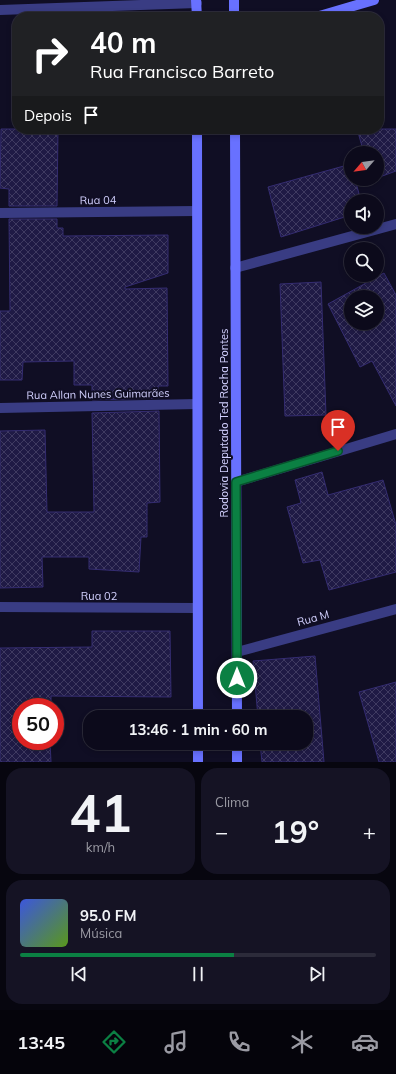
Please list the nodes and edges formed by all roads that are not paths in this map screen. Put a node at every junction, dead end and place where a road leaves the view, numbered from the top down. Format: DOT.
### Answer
graph roads {
  1 [pos="234,0"];
  2 [pos="374,0"];
  3 [pos="196,2"];
  4 [pos="0,10"];
  5 [pos="197,12"];
  6 [pos="234,12"];
  7 [pos="333,12"];
  8 [pos="197,134"];
  9 [pos="235,134"];
  10 [pos="197,212"];
  11 [pos="0,213"];
  12 [pos="396,224"];
  13 [pos="235,268"];
  14 [pos="197,404"];
  15 [pos="0,408"];
  16 [pos="396,434"];
  17 [pos="236,482"];
  18 [pos="0,608"];
  19 [pos="197,608"];
  20 [pos="396,609"];
  21 [pos="237,652"];
  22 [pos="198,710"];
  23 [pos="237,710"];
  24 [pos="198,750"];
  25 [pos="237,750"];
  26 [pos="198,762"];
  27 [pos="237,762"];
  1 -- 6 [label="main road"];
  2 -- 7 [label="main road"];
  3 -- 4 [label="street"];
  3 -- 5 [label="main road"];
  8 -- 10 [label="main road"];
  9 -- 13 [label="main road, Rodovia Deputado Ted Rocha Pontes"];
  10 -- 11 [label="street, Rua 04"];
  10 -- 14 [label="main road"];
  12 -- 13 [label="street"];
  13 -- 17 [label="main road, Rodovia Deputado Ted Rocha Pontes"];
  14 -- 15 [label="street, Rua Allan Nunes Guimarães"];
  14 -- 19 [label="main road"];
  16 -- 17 [label="street"];
  17 -- 21 [label="main road, Rodovia Deputado Ted Rocha Pontes"];
  18 -- 19 [label="street, Rua 02"];
  19 -- 22 [label="main road"];
  20 -- 21 [label="street, Rua M"];
  21 -- 23 [label="main road, Rodovia Deputado Ted Rocha Pontes"];
  24 -- 26 [label="main road"];
  25 -- 27 [label="main road"];
}
